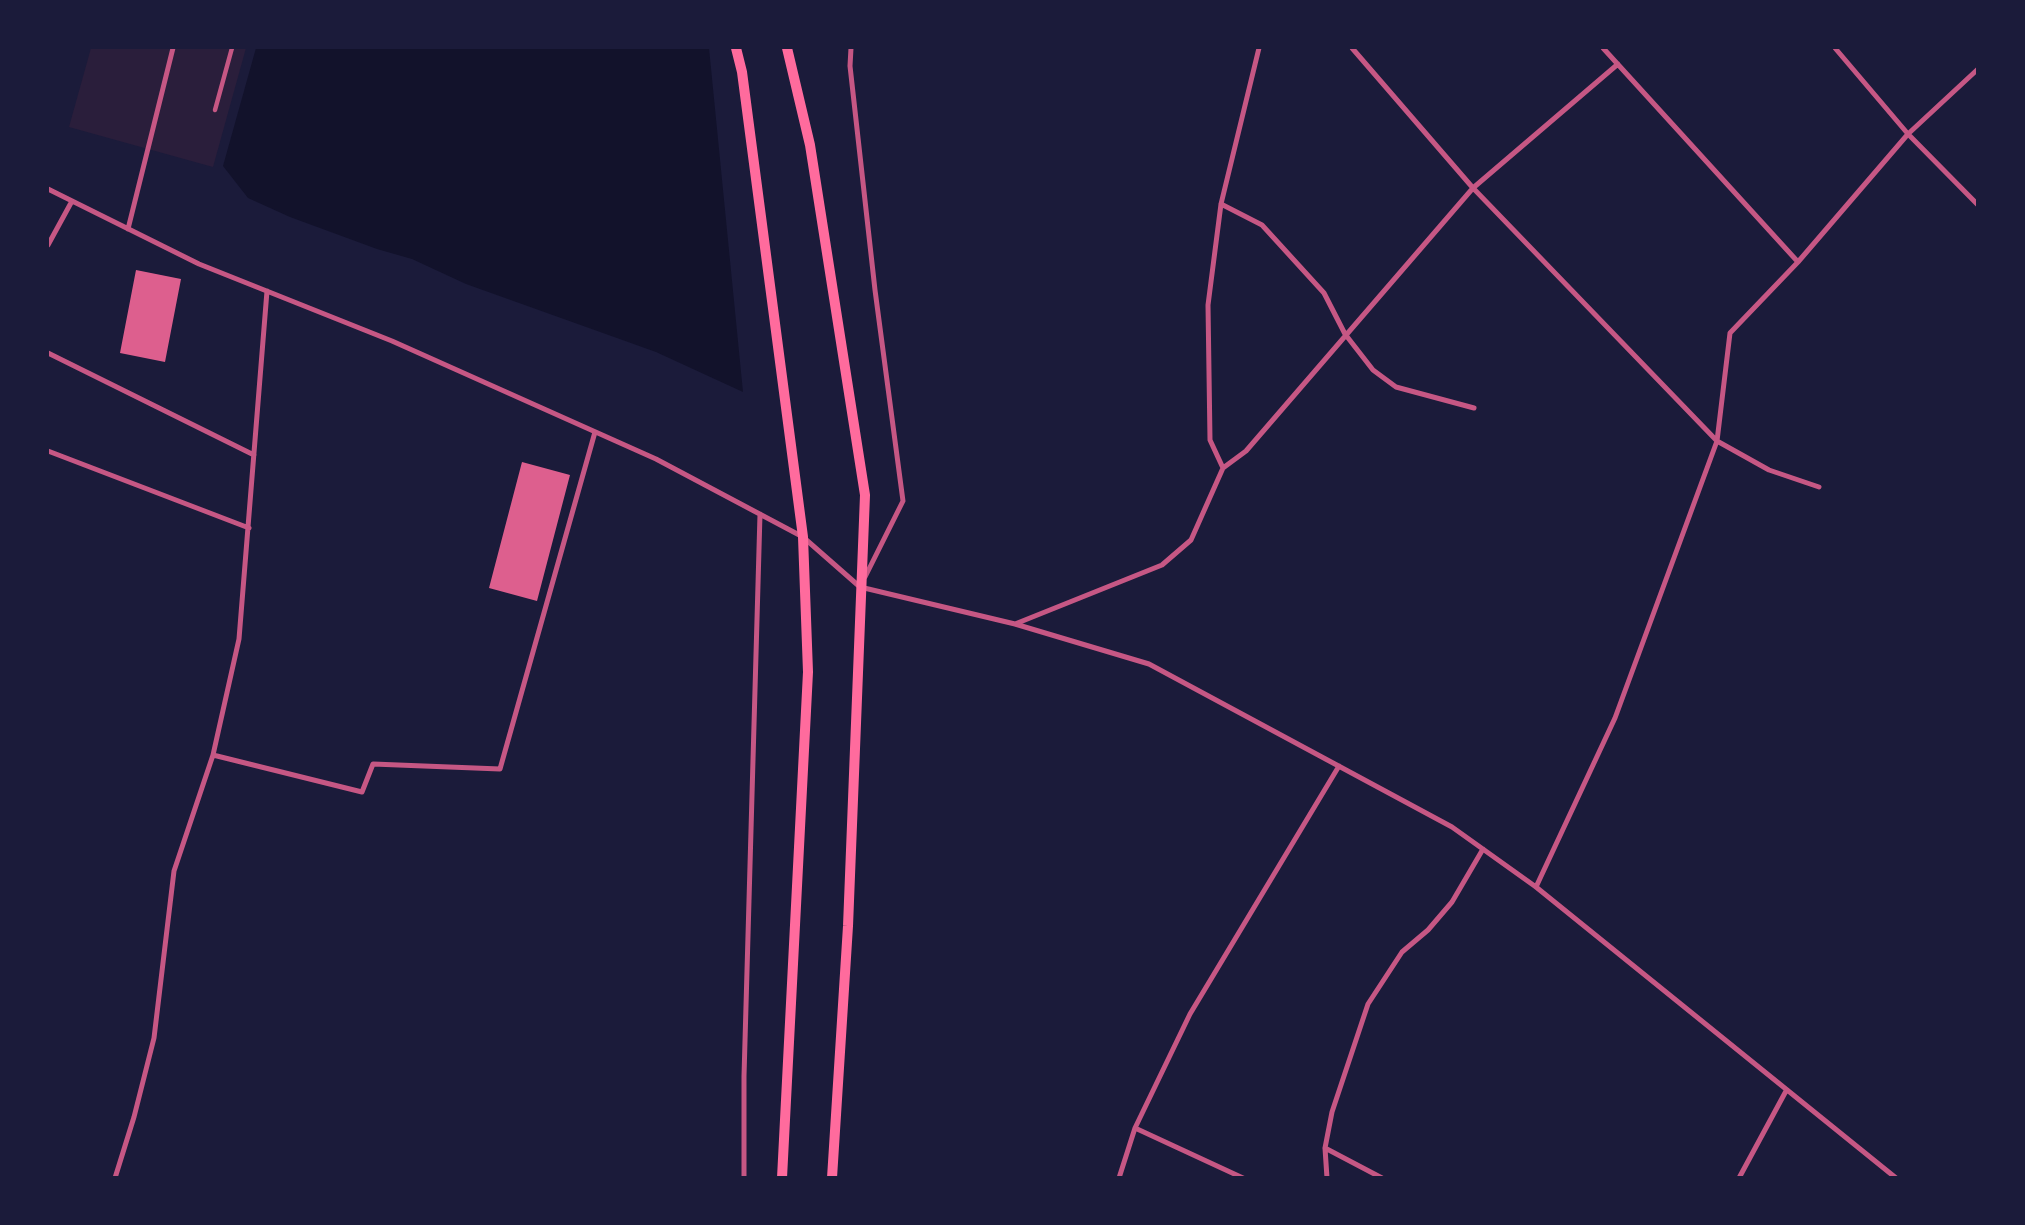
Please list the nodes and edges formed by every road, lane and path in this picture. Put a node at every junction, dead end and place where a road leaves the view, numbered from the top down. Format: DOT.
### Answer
graph roads {
  1 [pos="173,48"];
  2 [pos="232,48"];
  3 [pos="736,48"];
  4 [pos="787,48"];
  5 [pos="851,48"];
  6 [pos="1259,48"];
  7 [pos="1352,48"];
  8 [pos="1603,48"];
  9 [pos="1835,48"];
  10 [pos="1618,64"];
  11 [pos="1978,69"];
  12 [pos="215,110"];
  13 [pos="1908,134"];
  14 [pos="1473,188"];
  15 [pos="48,189"];
  16 [pos="72,201"];
  17 [pos="1221,204"];
  18 [pos="1978,205"];
  19 [pos="128,229"];
  20 [pos="48,245"];
  21 [pos="1798,262"];
  22 [pos="267,291"];
  23 [pos="1345,334"];
  24 [pos="48,353"];
  25 [pos="1474,408"];
  26 [pos="594,432"];
  27 [pos="1717,441"];
  28 [pos="48,451"];
  29 [pos="254,455"];
  30 [pos="1223,468"];
  31 [pos="1819,487"];
  32 [pos="760,514"];
  33 [pos="249,528"];
  34 [pos="803,537"];
  35 [pos="860,587"];
  36 [pos="1015,624"];
  37 [pos="213,755"];
  38 [pos="1339,766"];
  39 [pos="1483,849"];
  40 [pos="1536,887"];
  41 [pos="1786,1091"];
  42 [pos="1135,1128"];
  43 [pos="1325,1148"];
  44 [pos="115,1178"];
  45 [pos="744,1178"];
  46 [pos="782,1178"];
  47 [pos="832,1178"];
  48 [pos="1119,1178"];
  49 [pos="1244,1178"];
  50 [pos="1327,1178"];
  51 [pos="1382,1178"];
  52 [pos="1739,1178"];
  53 [pos="1896,1178"];
  1 -- 19 [label="street"];
  2 -- 12 [label="street"];
  3 -- 34 [label="main road"];
  4 -- 35 [label="main road"];
  5 -- 35 [label="street"];
  6 -- 17 [label="street"];
  7 -- 14 [label="street"];
  8 -- 10 [label="street"];
  9 -- 13 [label="street"];
  10 -- 14 [label="street"];
  10 -- 21 [label="street"];
  11 -- 13 [label="street"];
  13 -- 18 [label="street"];
  13 -- 21 [label="street"];
  14 -- 23 [label="street"];
  14 -- 27 [label="street"];
  15 -- 16 [label="street"];
  16 -- 19 [label="street"];
  16 -- 20 [label="street"];
  17 -- 23 [label="street"];
  17 -- 30 [label="street"];
  19 -- 22 [label="street"];
  21 -- 27 [label="street"];
  22 -- 26 [label="street"];
  22 -- 29 [label="street"];
  23 -- 25 [label="street"];
  23 -- 30 [label="street"];
  24 -- 29 [label="street"];
  26 -- 32 [label="street"];
  26 -- 37 [label="street"];
  27 -- 31 [label="street"];
  27 -- 40 [label="street"];
  28 -- 33 [label="street"];
  29 -- 33 [label="street"];
  30 -- 36 [label="street"];
  32 -- 34 [label="street"];
  32 -- 45 [label="street"];
  33 -- 37 [label="street"];
  34 -- 35 [label="street"];
  34 -- 46 [label="main road"];
  35 -- 36 [label="street"];
  35 -- 47 [label="main road"];
  36 -- 38 [label="street"];
  37 -- 44 [label="street"];
  38 -- 39 [label="street"];
  38 -- 42 [label="street"];
  39 -- 40 [label="street"];
  39 -- 43 [label="street"];
  40 -- 41 [label="street"];
  41 -- 52 [label="street"];
  41 -- 53 [label="street"];
  42 -- 48 [label="street"];
  42 -- 49 [label="street"];
  43 -- 50 [label="street"];
  43 -- 51 [label="street"];
}
